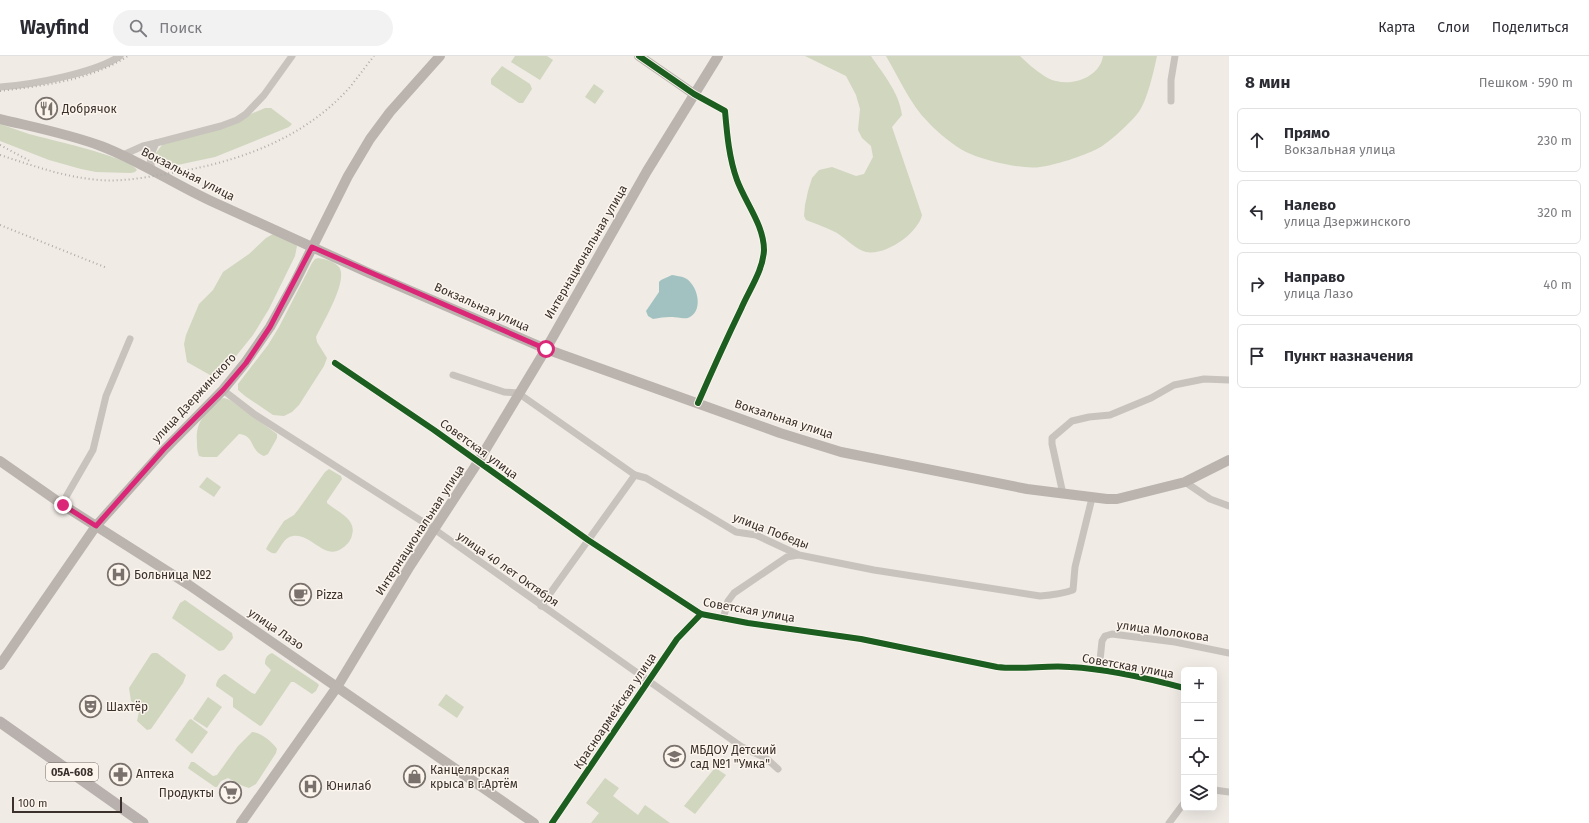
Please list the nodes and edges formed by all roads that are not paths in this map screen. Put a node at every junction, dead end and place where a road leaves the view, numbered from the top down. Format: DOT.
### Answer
graph roads {
  1 [pos="120,56"];
  2 [pos="292,56"];
  3 [pos="440,56"];
  4 [pos="639,56"];
  5 [pos="718,56"];
  6 [pos="1175,56"];
  7 [pos="0,87"];
  8 [pos="694,94"];
  9 [pos="1171,101"];
  10 [pos="0,119"];
  11 [pos="156,143"];
  12 [pos="123,155"];
  13 [pos="153,171"];
  14 [pos="312,247"];
  15 [pos="130,339"];
  16 [pos="546,349"];
  17 [pos="335,362"];
  18 [pos="453,374"];
  19 [pos="1229,380"];
  20 [pos="223,390"];
  21 [pos="518,394"];
  22 [pos="698,403"];
  23 [pos="1229,460"];
  24 [pos="0,461"];
  25 [pos="478,462"];
  26 [pos="635,476"];
  27 [pos="1185,482"];
  28 [pos="1064,494"];
  29 [pos="1092,498"];
  30 [pos="63,505"];
  31 [pos="1229,506"];
  32 [pos="96,526"];
  33 [pos="434,529"];
  34 [pos="588,540"];
  35 [pos="799,555"];
  36 [pos="541,606"];
  37 [pos="701,614"];
  38 [pos="723,619"];
  39 [pos="1229,653"];
  40 [pos="0,665"];
  41 [pos="1099,670"];
  42 [pos="649,681"];
  43 [pos="337,687"];
  44 [pos="1181,687"];
  45 [pos="0,722"];
  46 [pos="778,769"];
  47 [pos="1217,790"];
  48 [pos="1229,792"];
  49 [pos="1181,807"];
  50 [pos="144,823"];
  51 [pos="241,823"];
  52 [pos="534,823"];
  53 [pos="552,823"];
  54 [pos="1169,823"];
  1 -- 7 [label="street"];
  2 -- 11 [label="street"];
  3 -- 14 [label="main road, улица Дзержинского"];
  4 -- 8 [label="main road"];
  5 -- 8 [label="main road, Интернациональная улица"];
  6 -- 9 [label="street"];
  8 -- 16 [label="main road, Интернациональная улица"];
  8 -- 22 [label="street"];
  10 -- 12 [label="main road, Вокзальная улица"];
  11 -- 12 [label="street"];
  11 -- 13 [label="street"];
  12 -- 13 [label="main road, Вокзальная улица"];
  13 -- 14 [label="main road, Вокзальная улица"];
  14 -- 16 [label="main road, Вокзальная улица"];
  14 -- 20 [label="main road, улица Дзержинского"];
  15 -- 30 [label="street"];
  16 -- 21 [label="main road, Интернациональная улица"];
  16 -- 22 [label="main road, Вокзальная улица"];
  17 -- 25 [label="street, Советская улица"];
  18 -- 21 [label="street, улица Победы"];
  19 -- 28 [label="street"];
  20 -- 32 [label="main road, улица Дзержинского"];
  20 -- 33 [label="street, улица 40 лет Октября"];
  21 -- 25 [label="main road, Интернациональная улица"];
  21 -- 26 [label="street, улица Победы"];
  22 -- 28 [label="main road, Вокзальная улица"];
  23 -- 27 [label="main road, Вокзальная улица"];
  24 -- 30 [label="main road, улица Лазо"];
  25 -- 33 [label="main road, Интернациональная улица"];
  25 -- 34 [label="street, Советская улица"];
  26 -- 34 [label="street"];
  26 -- 35 [label="street, улица Победы"];
  27 -- 29 [label="main road, Вокзальная улица"];
  27 -- 31 [label="street"];
  28 -- 29 [label="main road, Вокзальная улица"];
  29 -- 35 [label="street, улица Победы"];
  30 -- 32 [label="main road, улица Лазо"];
  32 -- 40 [label="main road, улица Дзержинского"];
  32 -- 43 [label="main road, улица Лазо"];
  33 -- 36 [label="street, улица 40 лет Октября"];
  33 -- 43 [label="main road, Интернациональная улица"];
  34 -- 36 [label="street"];
  34 -- 37 [label="street, Советская улица"];
  35 -- 38 [label="street"];
  36 -- 42 [label="street, улица 40 лет Октября"];
  37 -- 38 [label="street, Советская улица"];
  37 -- 42 [label="street, Красноармейская улица"];
  38 -- 41 [label="street, Советская улица"];
  39 -- 41 [label="street, улица Молокова"];
  41 -- 44 [label="street, Советская улица"];
  42 -- 46 [label="street, улица 40 лет Октября"];
  42 -- 53 [label="street, Красноармейская улица"];
  43 -- 51 [label="main road, Интернациональная улица"];
  43 -- 52 [label="main road, улица Лазо"];
  45 -- 50 [label="main road, 05А-608"];
  47 -- 48 [label="street"];
  49 -- 54 [label="street"];
}
